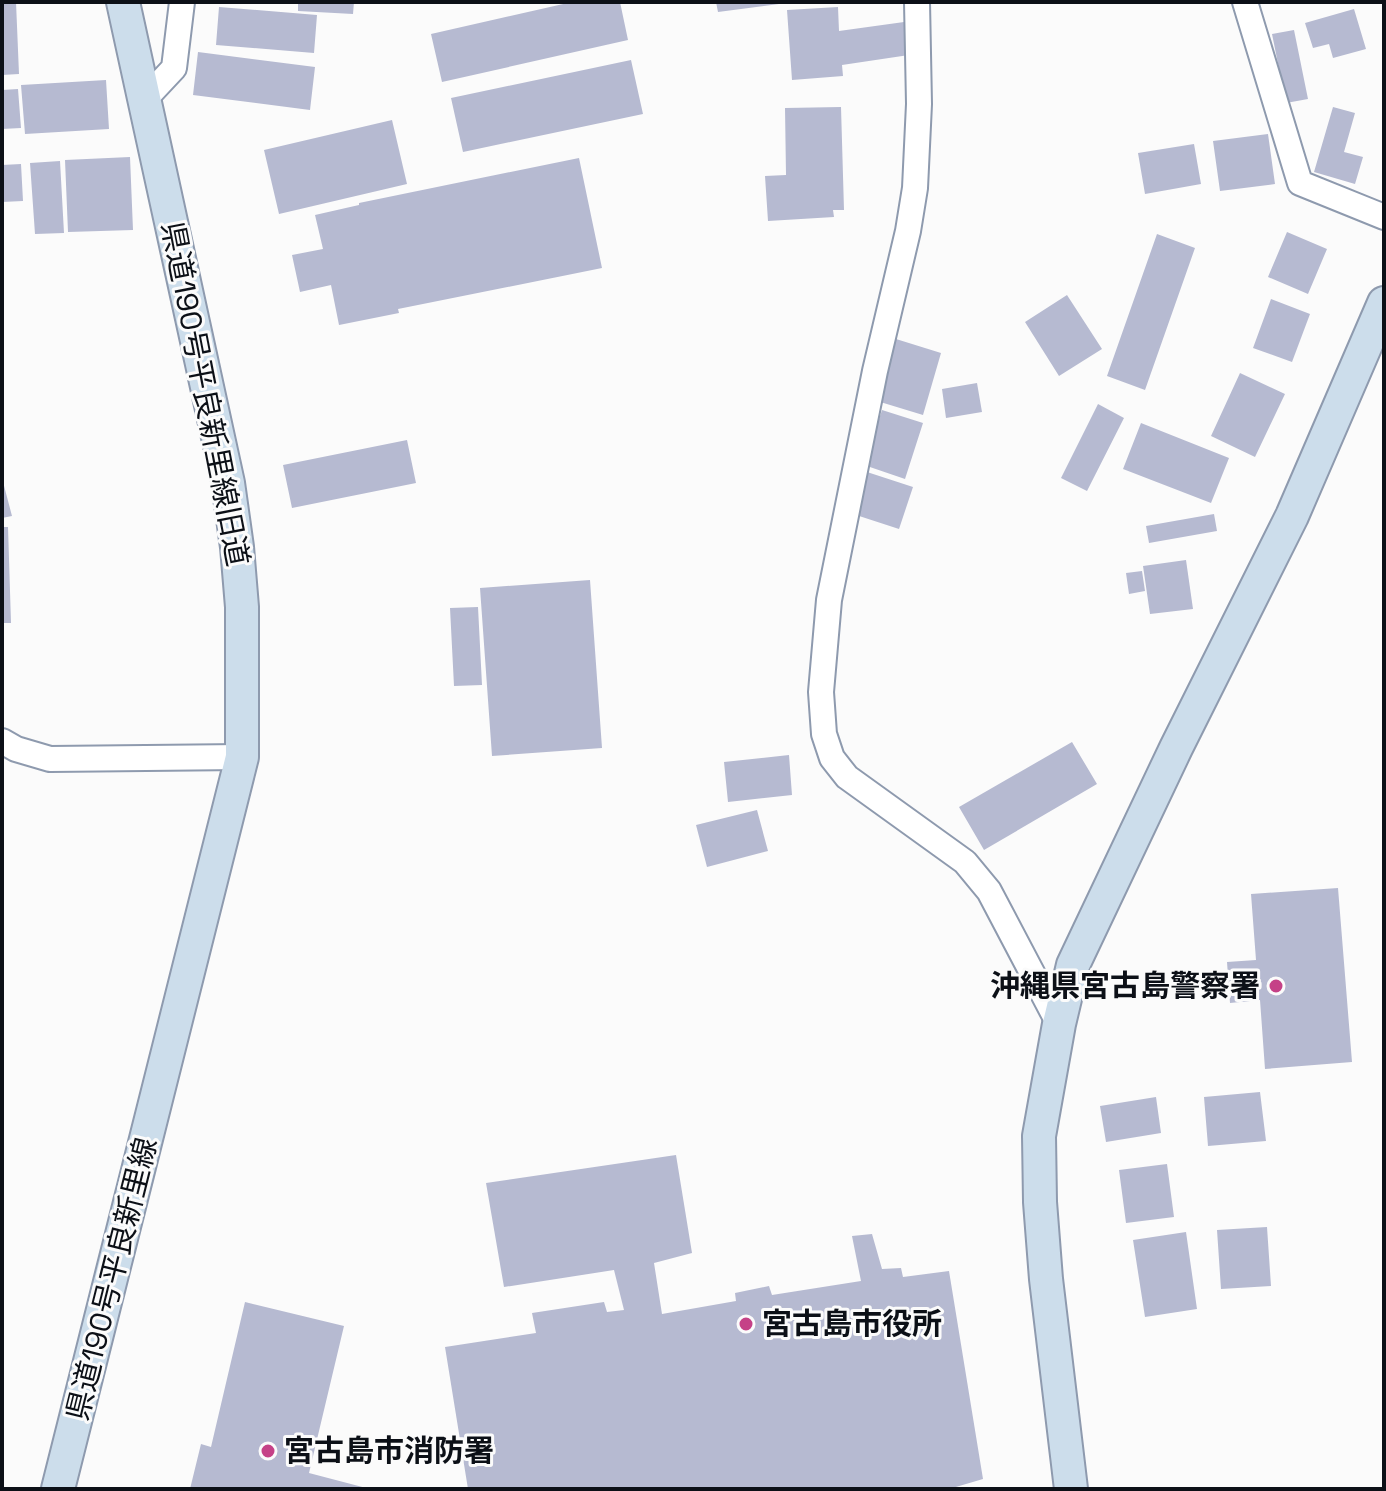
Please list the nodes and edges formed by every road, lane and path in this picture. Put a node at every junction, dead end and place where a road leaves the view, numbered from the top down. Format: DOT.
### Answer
graph roads {
  1 [pos="123,2"];
  2 [pos="182,2"];
  3 [pos="917,2"];
  4 [pos="1245,2"];
  5 [pos="144,100"];
  6 [pos="1384,217"];
  7 [pos="1384,303"];
  8 [pos="2,741"];
  9 [pos="242,757"];
  10 [pos="1059,1024"];
  11 [pos="165,1069"];
  12 [pos="58,1489"];
  13 [pos="1071,1489"];
  1 -- 5 [label="street, 県道190号平良新里線旧道"];
  2 -- 5 [label="street"];
  3 -- 10 [label="street"];
  4 -- 6 [label="street"];
  5 -- 9 [label="street, 県道190号平良新里線旧道"];
  7 -- 10 [label="street"];
  8 -- 9 [label="street"];
  9 -- 11 [label="street, 県道190号平良新里線旧道"];
  10 -- 13 [label="street"];
  11 -- 12 [label="street, 県道190号平良新里線"];
}
